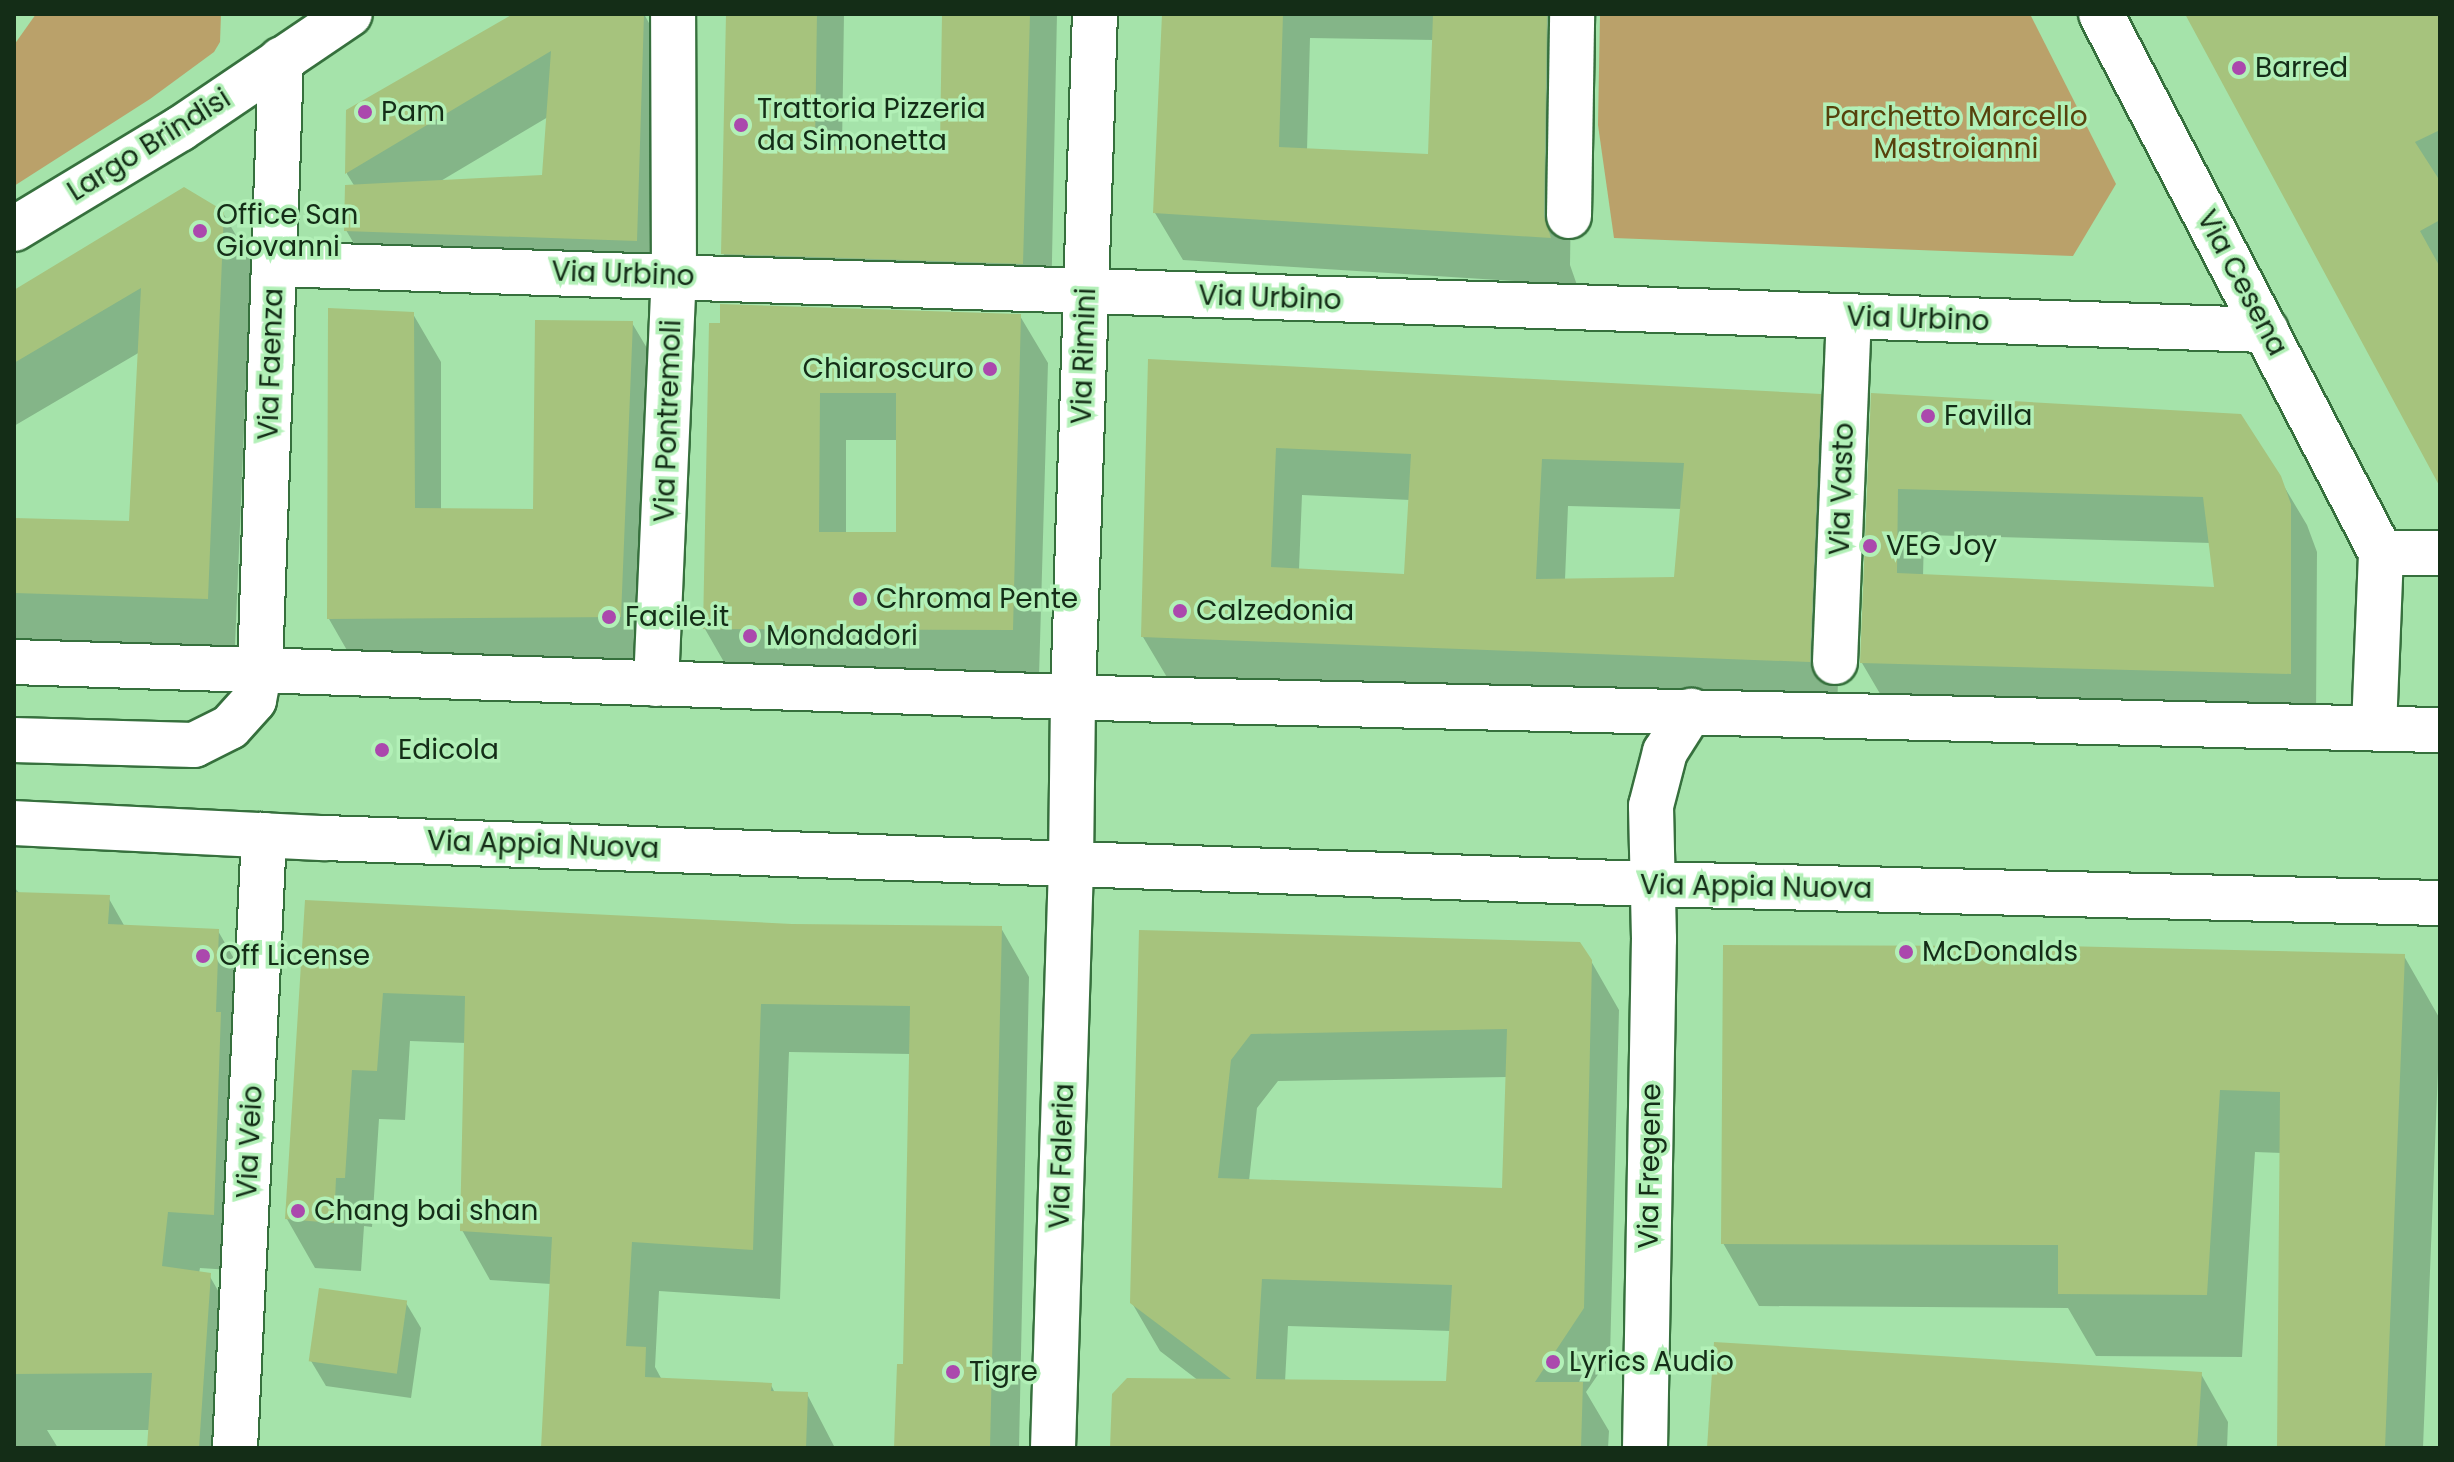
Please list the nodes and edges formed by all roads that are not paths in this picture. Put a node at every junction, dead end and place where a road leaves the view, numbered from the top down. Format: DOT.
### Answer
graph roads {
  1 [pos="350,14"];
  2 [pos="673,14"];
  3 [pos="1095,14"];
  4 [pos="1572,14"];
  5 [pos="2101,14"];
  6 [pos="281,59"];
  7 [pos="1569,216"];
  8 [pos="14,229"];
  9 [pos="275,264"];
  10 [pos="674,276"];
  11 [pos="1086,292"];
  12 [pos="1849,316"];
  13 [pos="2266,330"];
  14 [pos="2381,553"];
  15 [pos="2440,553"];
  16 [pos="14,662"];
  17 [pos="1835,662"];
  18 [pos="260,669"];
  19 [pos="656,684"];
  20 [pos="1073,697"];
  21 [pos="1691,711"];
  22 [pos="2374,728"];
  23 [pos="2440,730"];
  24 [pos="14,740"];
  25 [pos="14,823"];
  26 [pos="264,835"];
  27 [pos="1071,864"];
  28 [pos="1651,884"];
  29 [pos="2440,903"];
  30 [pos="235,1448"];
  31 [pos="1053,1448"];
  32 [pos="1645,1448"];
  1 -- 6 [label="street, Largo Brindisi"];
  2 -- 10 [label="street, Via Pontremoli"];
  3 -- 11 [label="street, Via Rimini"];
  4 -- 7 [label="street"];
  5 -- 13 [label="street, Via Cesena"];
  6 -- 8 [label="street, Largo Brindisi"];
  6 -- 9 [label="street, Via Faenza"];
  9 -- 10 [label="street, Via Urbino"];
  9 -- 18 [label="street, Via Faenza"];
  10 -- 11 [label="street, Via Urbino"];
  10 -- 19 [label="street, Via Pontremoli"];
  11 -- 12 [label="street, Via Urbino"];
  11 -- 20 [label="street, Via Rimini"];
  12 -- 13 [label="street, Via Urbino"];
  12 -- 17 [label="street, Via Vasto"];
  13 -- 14 [label="street, Via Cesena"];
  14 -- 15 [label="street"];
  14 -- 22 [label="street"];
  16 -- 18 [label="street"];
  18 -- 19 [label="street"];
  18 -- 24 [label="street"];
  19 -- 20 [label="street"];
  20 -- 21 [label="street"];
  20 -- 27 [label="street"];
  21 -- 22 [label="street"];
  21 -- 28 [label="street, Via Fregene"];
  22 -- 23 [label="street"];
  25 -- 26 [label="street, Via Appia Nuova"];
  26 -- 27 [label="street, Via Appia Nuova"];
  26 -- 30 [label="street, Via Veio"];
  27 -- 28 [label="street, Via Appia Nuova"];
  27 -- 31 [label="street, Via Faleria"];
  28 -- 29 [label="street, Via Appia Nuova"];
  28 -- 32 [label="street, Via Fregene"];
}
